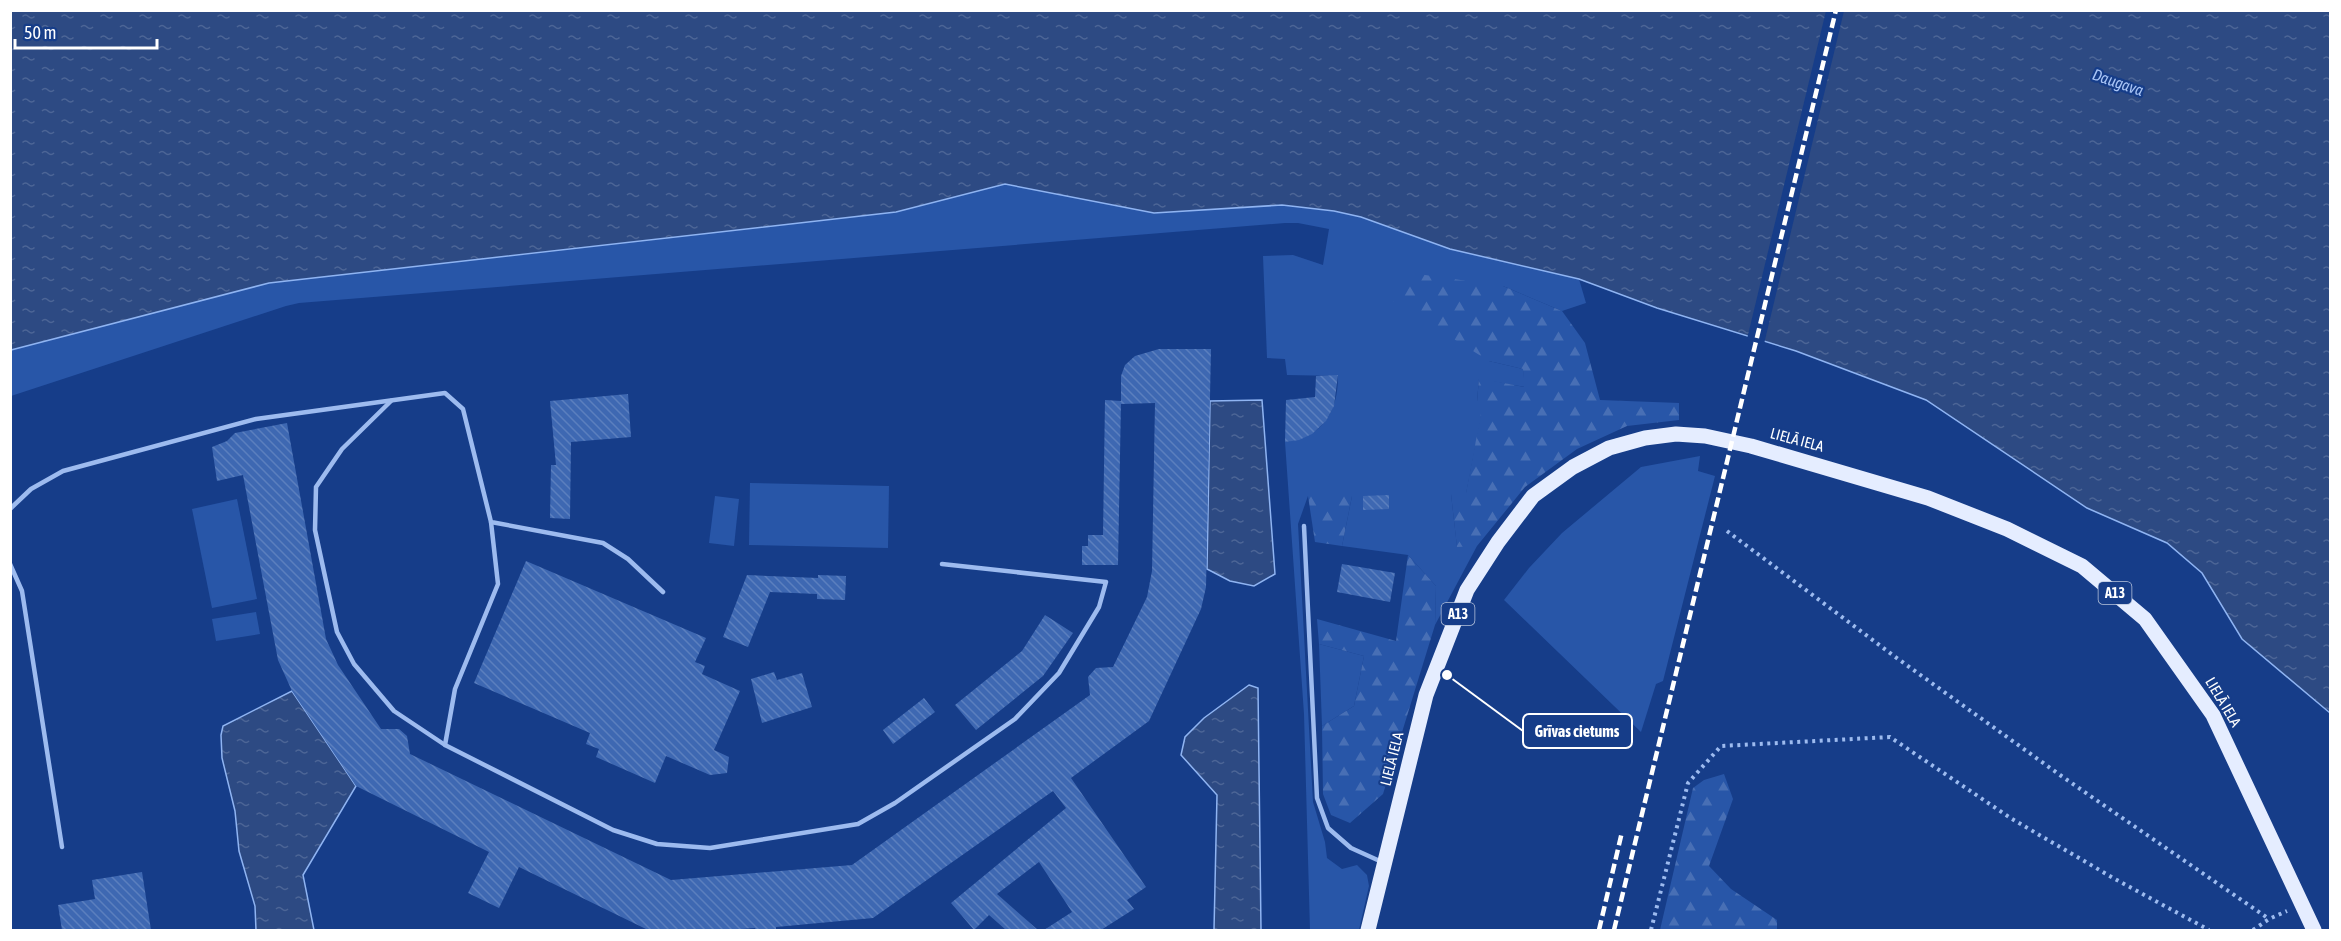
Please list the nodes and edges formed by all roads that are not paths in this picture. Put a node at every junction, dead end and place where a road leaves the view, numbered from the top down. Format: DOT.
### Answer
graph roads {
  1 [pos="391,401"];
  2 [pos="10,509"];
  3 [pos="491,522"];
  4 [pos="1304,526"];
  5 [pos="10,564"];
  6 [pos="942,564"];
  7 [pos="663,592"];
  8 [pos="445,745"];
  9 [pos="62,847"];
  10 [pos="1384,864"];
  11 [pos="1368,930"];
  12 [pos="2314,930"];
  1 -- 2 [label="lane"];
  1 -- 3 [label="lane"];
  1 -- 8 [label="lane"];
  3 -- 7 [label="lane"];
  3 -- 8 [label="lane"];
  4 -- 10 [label="lane"];
  5 -- 9 [label="lane"];
  6 -- 8 [label="lane"];
  10 -- 11 [label="main road, LIELĀ IELA / A13"];
  10 -- 12 [label="main road, LIELĀ IELA / A13"];
}
